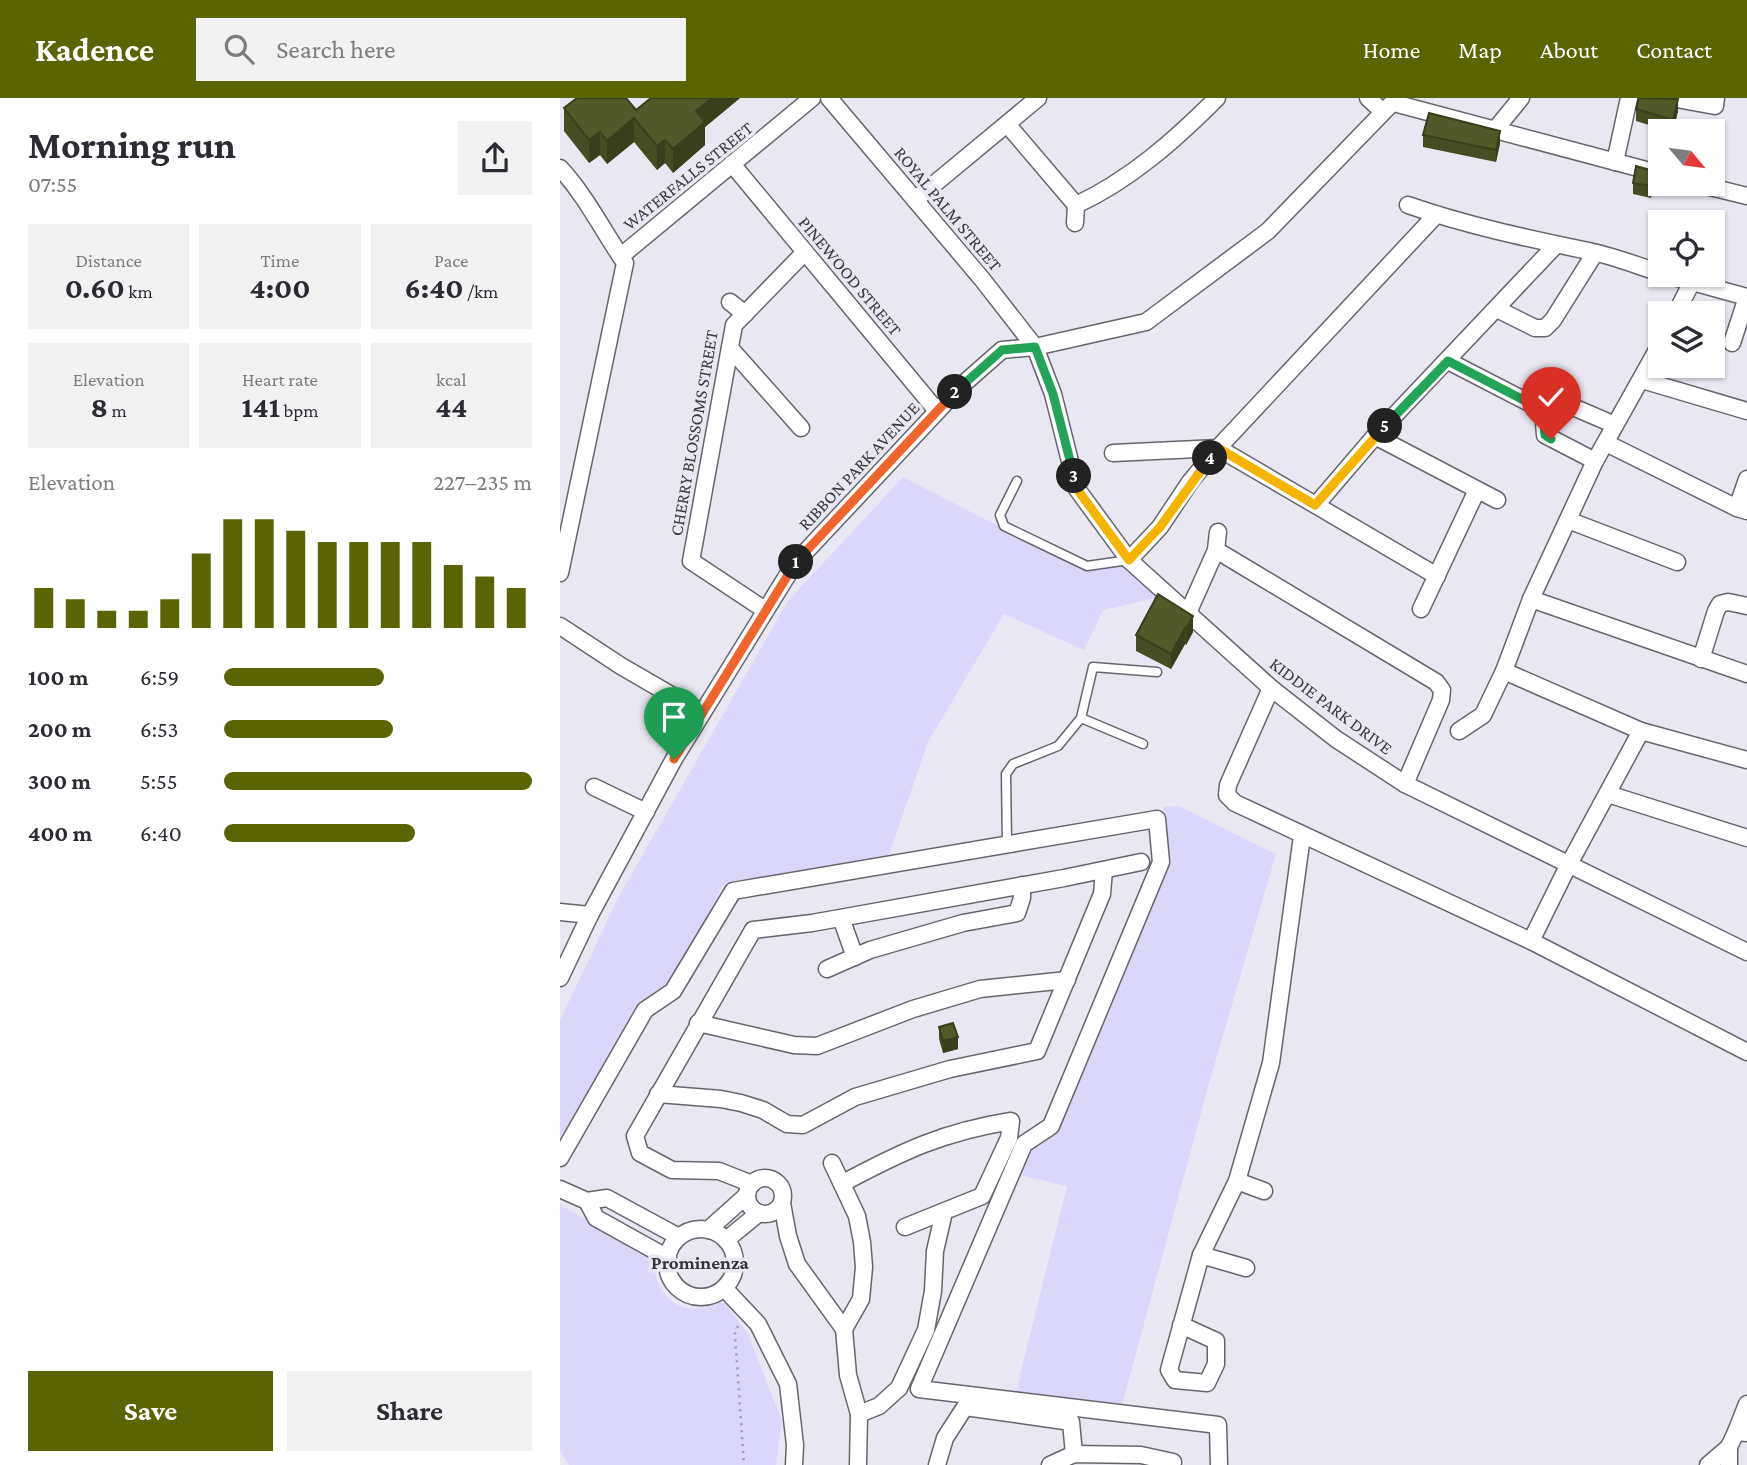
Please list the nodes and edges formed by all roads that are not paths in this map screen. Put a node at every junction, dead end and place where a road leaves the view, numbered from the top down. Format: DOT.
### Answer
graph roads {
  1 [pos="812,98"];
  2 [pos="829,98"];
  3 [pos="1038,98"];
  4 [pos="1217,98"];
  5 [pos="1368,98"];
  6 [pos="1521,98"];
  7 [pos="1629,98"];
  8 [pos="1671,98"];
  9 [pos="1716,98"];
  10 [pos="1391,104"];
  11 [pos="1007,124"];
  12 [pos="1494,131"];
  13 [pos="1615,162"];
  14 [pos="732,164"];
  15 [pos="560,168"];
  16 [pos="1648,171"];
  17 [pos="1726,191"];
  18 [pos="1747,196"];
  19 [pos="915,200"];
  20 [pos="1076,205"];
  21 [pos="1408,205"];
  22 [pos="1436,215"];
  23 [pos="1075,223"];
  24 [pos="1555,246"];
  25 [pos="806,252"];
  26 [pos="1595,253"];
  27 [pos="621,256"];
  28 [pos="1648,269"];
  29 [pos="1710,287"];
  30 [pos="730,302"];
  31 [pos="1497,309"];
  32 [pos="745,314"];
  33 [pos="1732,343"];
  34 [pos="1035,347"];
  35 [pos="730,348"];
  36 [pos="1448,361"];
  37 [pos="1648,368"];
  38 [pos="1642,380"];
  39 [pos="1543,410"];
  40 [pos="937,411"];
  41 [pos="1747,411"];
  42 [pos="1615,425"];
  43 [pos="801,428"];
  44 [pos="1376,436"];
  45 [pos="1606,443"];
  46 [pos="1218,448"];
  47 [pos="1113,453"];
  48 [pos="1595,461"];
  49 [pos="1747,479"];
  50 [pos="1017,481"];
  51 [pos="1477,490"];
  52 [pos="1497,500"];
  53 [pos="1315,505"];
  54 [pos="1742,509"];
  55 [pos="1568,520"];
  56 [pos="1218,532"];
  57 [pos="1216,550"];
  58 [pos="1129,560"];
  59 [pos="1677,562"];
  60 [pos="560,573"];
  61 [pos="1437,576"];
  62 [pos="1531,599"];
  63 [pos="1747,606"];
  64 [pos="1421,609"];
  65 [pos="765,610"];
  66 [pos="1188,613"];
  67 [pos="560,626"];
  68 [pos="1701,659"];
  69 [pos="1504,671"];
  70 [pos="1157,672"];
  71 [pos="1747,674"];
  72 [pos="1271,688"];
  73 [pos="702,713"];
  74 [pos="1081,718"];
  75 [pos="1459,731"];
  76 [pos="1640,731"];
  77 [pos="1143,744"];
  78 [pos="1747,760"];
  79 [pos="1405,784"];
  80 [pos="594,787"];
  81 [pos="1608,794"];
  82 [pos="646,812"];
  83 [pos="1302,836"];
  84 [pos="1747,838"];
  85 [pos="1007,844"];
  86 [pos="1142,862"];
  87 [pos="1568,866"];
  88 [pos="1104,870"];
  89 [pos="1022,885"];
  90 [pos="560,912"];
  91 [pos="590,915"];
  92 [pos="841,918"];
  93 [pos="1531,941"];
  94 [pos="1747,953"];
  95 [pos="855,957"];
  96 [pos="827,969"];
  97 [pos="560,978"];
  98 [pos="1067,981"];
  99 [pos="698,1023"];
  100 [pos="1747,1052"];
  101 [pos="658,1094"];
  102 [pos="560,1158"];
  103 [pos="832,1163"];
  104 [pos="1237,1181"];
  105 [pos="843,1183"];
  106 [pos="560,1189"];
  107 [pos="749,1189"];
  108 [pos="1264,1191"];
  109 [pos="587,1201"];
  110 [pos="782,1203"];
  111 [pos="944,1212"];
  112 [pos="759,1213"];
  113 [pos="905,1227"];
  114 [pos="708,1230"];
  115 [pos="679,1237"];
  116 [pos="726,1240"];
  117 [pos="1201,1255"];
  118 [pos="668,1258"];
  119 [pos="1245,1268"];
  120 [pos="724,1288"];
  121 [pos="1181,1325"];
  122 [pos="844,1329"];
  123 [pos="1747,1404"];
  124 [pos="859,1414"];
  125 [pos="1737,1437"];
  126 [pos="1074,1454"];
  127 [pos="794,1465"];
  128 [pos="858,1465"];
  129 [pos="937,1465"];
  130 [pos="1050,1465"];
  131 [pos="1172,1465"];
  132 [pos="1219,1465"];
  133 [pos="1708,1465"];
  134 [pos="1729,1465"];
  1 -- 14 [label="street, WATERFALLS STREET"];
  2 -- 19 [label="street, ROYAL PALM STREET"];
  3 -- 11 [label="street"];
  4 -- 20 [label="street"];
  5 -- 10 [label="street"];
  6 -- 12 [label="street"];
  7 -- 13 [label="street"];
  8 -- 9 [label="street"];
  10 -- 12 [label="street"];
  10 -- 34 [label="street, RIBBON PARK AVENUE"];
  11 -- 19 [label="street"];
  11 -- 20 [label="street"];
  12 -- 13 [label="street"];
  13 -- 16 [label="street"];
  14 -- 25 [label="street, PINEWOOD STREET"];
  14 -- 27 [label="street, WATERFALLS STREET"];
  15 -- 27 [label="street"];
  17 -- 18 [label="street"];
  19 -- 34 [label="street, ROYAL PALM STREET"];
  20 -- 23 [label="street"];
  21 -- 22 [label="street"];
  22 -- 24 [label="street"];
  22 -- 46 [label="street"];
  24 -- 26 [label="street"];
  24 -- 31 [label="street"];
  25 -- 32 [label="street, CHERRY BLOSSOMS STREET"];
  25 -- 40 [label="street, PINEWOOD STREET"];
  26 -- 28 [label="street"];
  26 -- 31 [label="street"];
  27 -- 60 [label="street"];
  29 -- 33 [label="street"];
  30 -- 32 [label="street"];
  31 -- 36 [label="street"];
  32 -- 35 [label="street, CHERRY BLOSSOMS STREET"];
  34 -- 40 [label="street, RIBBON PARK AVENUE"];
  34 -- 58 [label="street, KIDDIE PARK DRIVE"];
  35 -- 43 [label="street"];
  35 -- 65 [label="street, CHERRY BLOSSOMS STREET"];
  36 -- 39 [label="street"];
  36 -- 44 [label="street"];
  37 -- 38 [label="street"];
  38 -- 41 [label="street"];
  38 -- 42 [label="street"];
  39 -- 42 [label="street"];
  39 -- 48 [label="street"];
  40 -- 65 [label="street, RIBBON PARK AVENUE"];
  42 -- 45 [label="street"];
  44 -- 51 [label="street"];
  44 -- 53 [label="street"];
  45 -- 48 [label="street"];
  45 -- 54 [label="street"];
  46 -- 47 [label="street"];
  46 -- 53 [label="street"];
  46 -- 58 [label="street"];
  48 -- 55 [label="street"];
  49 -- 54 [label="street"];
  50 -- 58 [label="lane"];
  51 -- 52 [label="street"];
  51 -- 61 [label="street"];
  53 -- 61 [label="street"];
  55 -- 59 [label="street"];
  55 -- 62 [label="street"];
  56 -- 57 [label="street"];
  57 -- 66 [label="street"];
  57 -- 79 [label="street"];
  58 -- 66 [label="street, KIDDIE PARK DRIVE"];
  61 -- 64 [label="street"];
  62 -- 68 [label="street"];
  62 -- 69 [label="street"];
  63 -- 68 [label="street"];
  65 -- 73 [label="street, RIBBON PARK AVENUE"];
  66 -- 72 [label="street, KIDDIE PARK DRIVE"];
  67 -- 73 [label="street"];
  68 -- 71 [label="street"];
  69 -- 75 [label="street"];
  69 -- 76 [label="street"];
  70 -- 74 [label="lane"];
  72 -- 79 [label="street, KIDDIE PARK DRIVE"];
  72 -- 83 [label="street"];
  73 -- 82 [label="street, RIBBON PARK AVENUE"];
  74 -- 77 [label="lane"];
  74 -- 85 [label="lane"];
  76 -- 78 [label="street"];
  76 -- 81 [label="street"];
  79 -- 87 [label="street, KIDDIE PARK DRIVE"];
  80 -- 82 [label="street"];
  81 -- 84 [label="street"];
  81 -- 87 [label="street"];
  82 -- 91 [label="street, RIBBON PARK AVENUE"];
  83 -- 93 [label="street"];
  83 -- 104 [label="street"];
  85 -- 102 [label="street"];
  85 -- 132 [label="street"];
  86 -- 88 [label="street"];
  87 -- 93 [label="street"];
  87 -- 94 [label="street, KIDDIE PARK DRIVE"];
  88 -- 89 [label="street"];
  88 -- 98 [label="street"];
  89 -- 92 [label="street"];
  89 -- 95 [label="street"];
  90 -- 91 [label="street"];
  91 -- 97 [label="street, RIBBON PARK AVENUE"];
  92 -- 95 [label="street"];
  92 -- 99 [label="street"];
  93 -- 100 [label="street"];
  95 -- 96 [label="street"];
  98 -- 99 [label="street"];
  98 -- 101 [label="street"];
  99 -- 101 [label="street"];
  101 -- 107 [label="street"];
  103 -- 105 [label="street"];
  104 -- 108 [label="street"];
  104 -- 117 [label="street"];
  105 -- 111 [label="street"];
  105 -- 122 [label="street"];
  106 -- 109 [label="street"];
  107 -- 110 [label="street"];
  107 -- 112 [label="street"];
  107 -- 114 [label="street"];
  109 -- 115 [label="street"];
  109 -- 118 [label="street"];
  110 -- 112 [label="street"];
  110 -- 122 [label="street"];
  111 -- 113 [label="street"];
  111 -- 124 [label="street"];
  112 -- 116 [label="street"];
  114 -- 115 [label="street"];
  114 -- 116 [label="street"];
  115 -- 118 [label="street"];
  116 -- 120 [label="street"];
  117 -- 119 [label="street"];
  117 -- 121 [label="street"];
  118 -- 120 [label="street"];
  120 -- 127 [label="street"];
  122 -- 124 [label="street"];
  123 -- 125 [label="street"];
  124 -- 128 [label="street"];
  125 -- 133 [label="street"];
  125 -- 134 [label="street"];
  126 -- 129 [label="street"];
  126 -- 130 [label="street"];
  126 -- 131 [label="street"];
}
